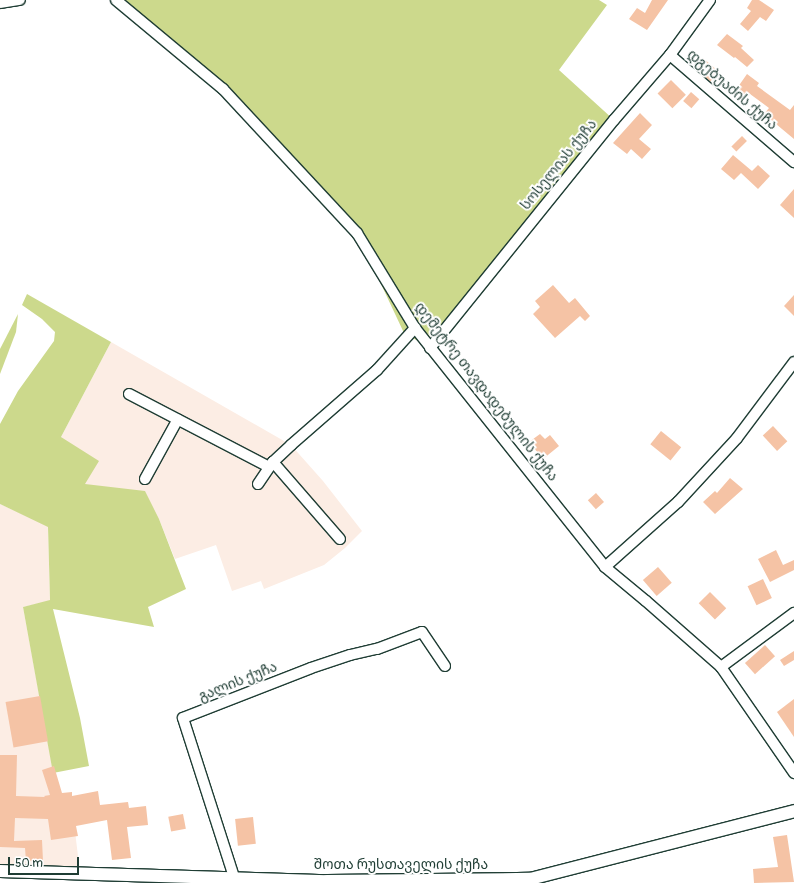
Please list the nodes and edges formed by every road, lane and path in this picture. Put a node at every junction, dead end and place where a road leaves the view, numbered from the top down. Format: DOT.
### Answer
graph roads {
  1 [pos="20,0"];
  2 [pos="116,0"];
  3 [pos="710,0"];
  4 [pos="0,3"];
  5 [pos="670,55"];
  6 [pos="794,162"];
  7 [pos="415,328"];
  8 [pos="430,348"];
  9 [pos="794,362"];
  10 [pos="130,394"];
  11 [pos="178,419"];
  12 [pos="271,464"];
  13 [pos="145,480"];
  14 [pos="258,484"];
  15 [pos="340,539"];
  16 [pos="605,567"];
  17 [pos="794,613"];
  18 [pos="445,666"];
  19 [pos="721,667"];
  20 [pos="794,773"];
  21 [pos="794,811"];
  22 [pos="0,871"];
  23 [pos="234,877"];
  24 [pos="123,878"];
  25 [pos="327,882"];
  1 -- 4 [label="street"];
  2 -- 7 [label="street, დემეტრე თავდადებულის ქუჩა"];
  3 -- 5 [label="street, სოსელიას ქუჩა"];
  5 -- 6 [label="street, დგებუაძის ქუჩა"];
  5 -- 8 [label="street, სოსელიას ქუჩა"];
  7 -- 8 [label="street, დემეტრე თავდადებულის ქუჩა"];
  7 -- 12 [label="street"];
  8 -- 16 [label="street, დემეტრე თავდადებულის ქუჩა"];
  9 -- 16 [label="street"];
  10 -- 11 [label="street"];
  11 -- 12 [label="street"];
  11 -- 13 [label="street"];
  12 -- 14 [label="street"];
  12 -- 15 [label="street"];
  16 -- 19 [label="street, დემეტრე თავდადებულის ქუჩა"];
  17 -- 19 [label="street"];
  18 -- 23 [label="street, გალის ქუჩა"];
  19 -- 20 [label="street, დემეტრე თავდადებულის ქუჩა"];
  21 -- 25 [label="main road, შოთა რუსთაველის ქუჩა"];
  22 -- 24 [label="main road, შოთა რუსთაველის ქუჩა"];
  23 -- 24 [label="main road, შოთა რუსთაველის ქუჩა"];
  23 -- 25 [label="main road, შოთა რუსთაველის ქუჩა"];
}
